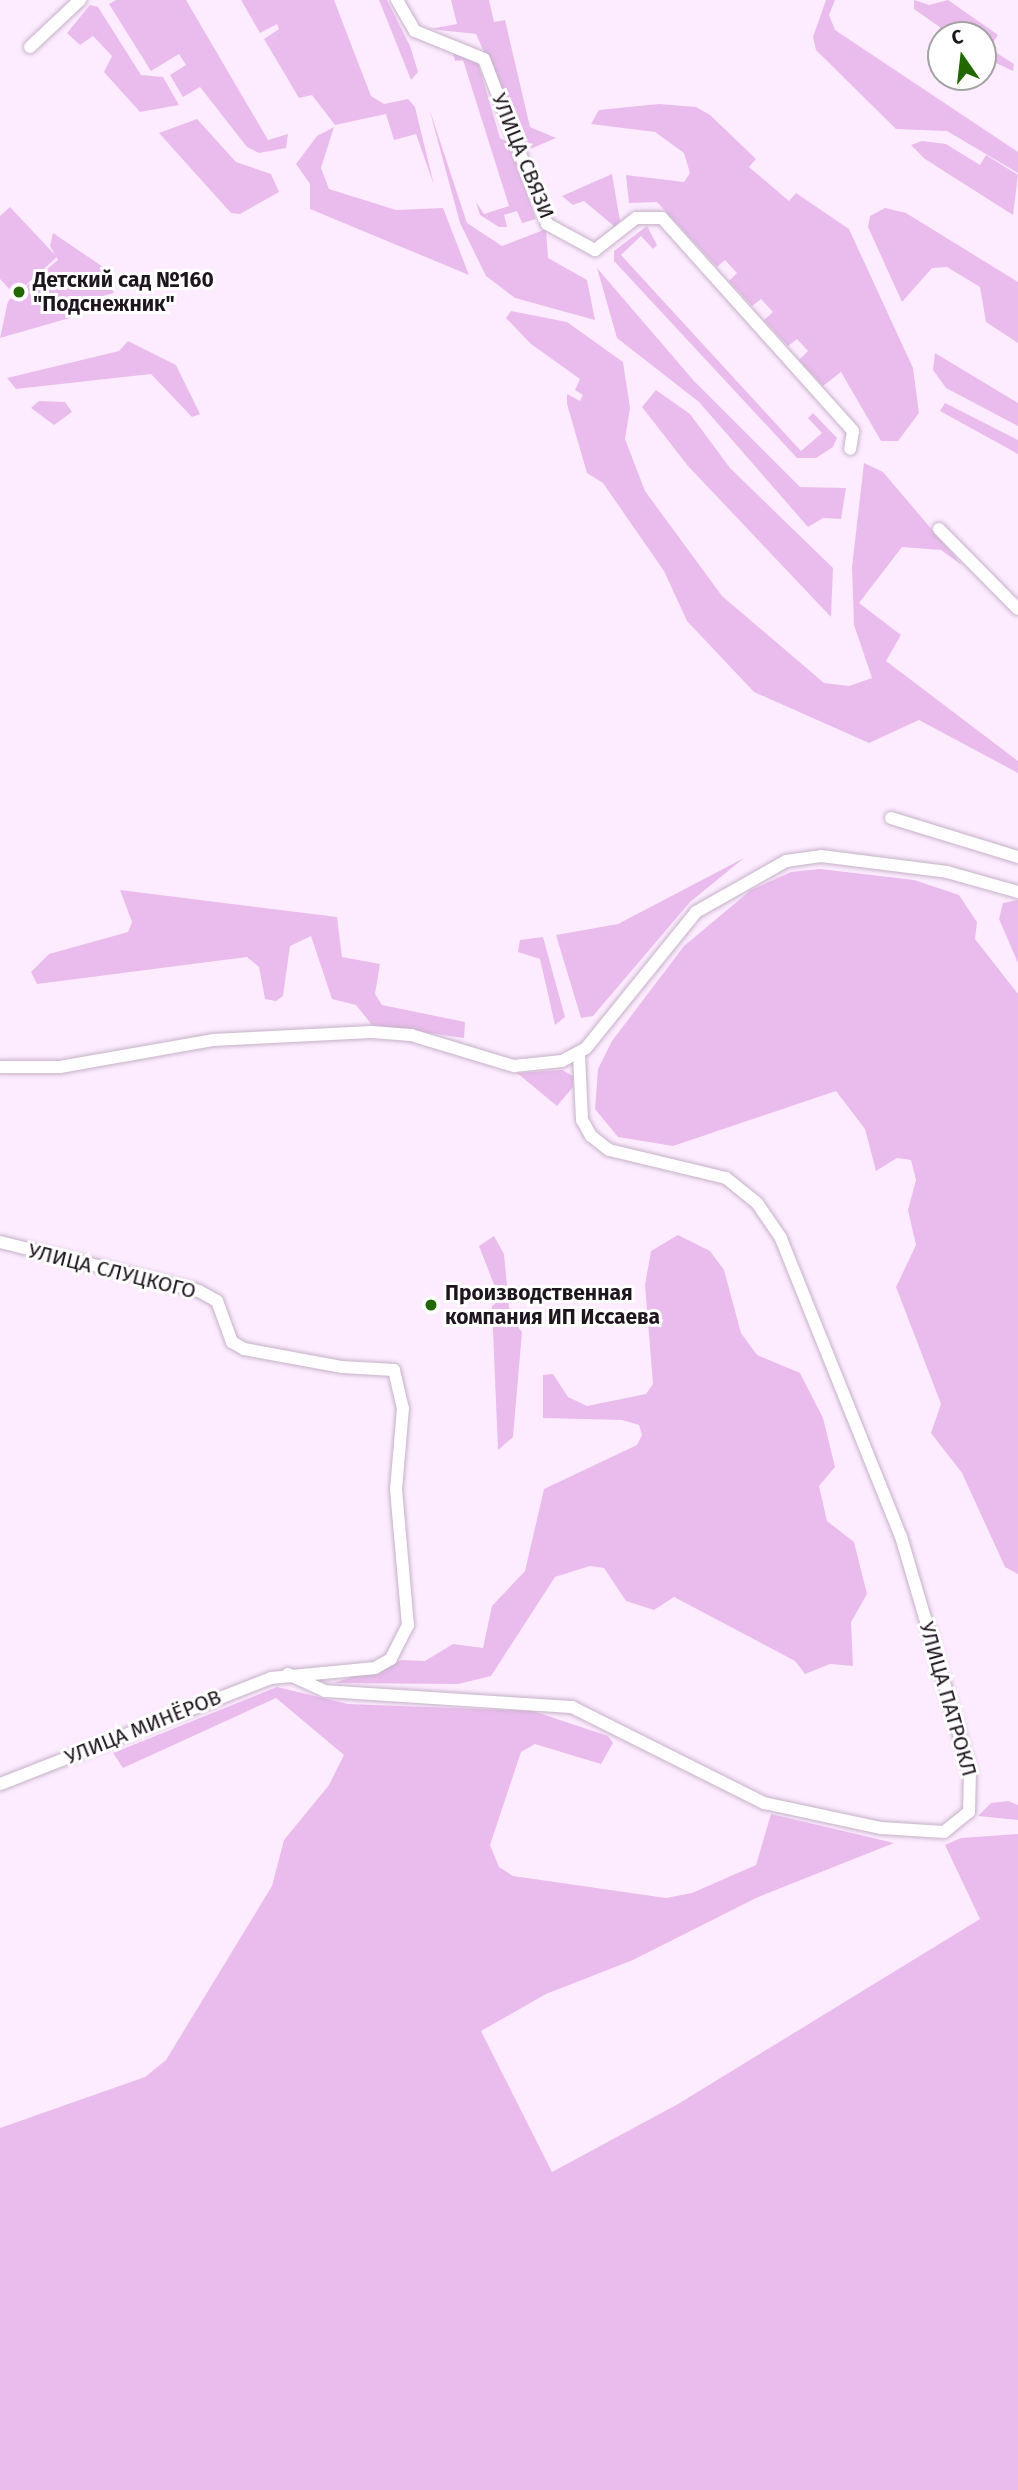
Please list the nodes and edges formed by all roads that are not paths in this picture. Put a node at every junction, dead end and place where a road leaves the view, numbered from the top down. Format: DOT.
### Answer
graph roads {
  1 [pos="80,0"];
  2 [pos="397,0"];
  3 [pos="30,47"];
  4 [pos="850,449"];
  5 [pos="939,529"];
  6 [pos="1018,609"];
  7 [pos="891,818"];
  8 [pos="1018,856"];
  9 [pos="1018,892"];
  10 [pos="579,1055"];
  11 [pos="0,1066"];
  12 [pos="0,1242"];
  13 [pos="408,1625"];
  14 [pos="288,1674"];
  15 [pos="0,1784"];
  1 -- 3 [label="street"];
  2 -- 4 [label="street, УЛИЦА СВЯЗИ"];
  5 -- 6 [label="street"];
  7 -- 8 [label="street"];
  9 -- 10 [label="street"];
  10 -- 11 [label="street"];
  10 -- 14 [label="street, УЛИЦА ПАТРОКЛ"];
  12 -- 13 [label="street, УЛИЦА СЛУЦКОГО"];
  13 -- 14 [label="street, УЛИЦА МИНЁРОВ"];
  14 -- 15 [label="street, УЛИЦА МИНЁРОВ"];
}
